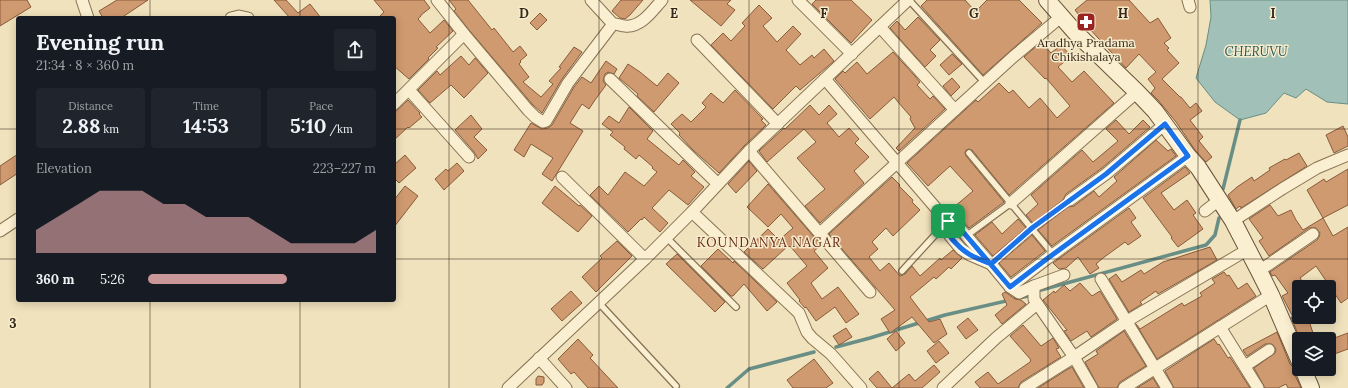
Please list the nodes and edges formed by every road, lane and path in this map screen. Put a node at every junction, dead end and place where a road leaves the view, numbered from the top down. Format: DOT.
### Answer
graph roads {
  1 [pos="82,0"];
  2 [pos="437,0"];
  3 [pos="591,0"];
  4 [pos="662,0"];
  5 [pos="798,0"];
  6 [pos="908,0"];
  7 [pos="1047,0"];
  8 [pos="87,16"];
  9 [pos="1062,16"];
  10 [pos="613,24"];
  11 [pos="880,27"];
  12 [pos="464,34"];
  13 [pos="697,40"];
  14 [pos="852,54"];
  15 [pos="610,79"];
  16 [pos="825,79"];
  17 [pos="985,83"];
  18 [pos="409,90"];
  19 [pos="1137,92"];
  20 [pos="396,102"];
  21 [pos="955,110"];
  22 [pos="778,124"];
  23 [pos="1165,124"];
  24 [pos="749,151"];
  25 [pos="969,153"];
  26 [pos="1348,155"];
  27 [pos="1188,156"];
  28 [pos="469,157"];
  29 [pos="898,162"];
  30 [pos="562,177"];
  31 [pos="718,184"];
  32 [pos="1070,200"];
  33 [pos="1220,200"];
  34 [pos="1011,203"];
  35 [pos="1205,211"];
  36 [pos="692,212"];
  37 [pos="16,220"];
  38 [pos="948,221"];
  39 [pos="1232,221"];
  40 [pos="1032,228"];
  41 [pos="0,231"];
  42 [pos="820,233"];
  43 [pos="1313,234"];
  44 [pos="966,236"];
  45 [pos="666,238"];
  46 [pos="1247,250"];
  47 [pos="1054,254"];
  48 [pos="645,260"];
  49 [pos="991,264"];
  50 [pos="902,271"];
  51 [pos="1259,271"];
  52 [pos="1064,275"];
  53 [pos="1101,280"];
  54 [pos="1034,286"];
  55 [pos="1010,287"];
  56 [pos="870,292"];
  57 [pos="1271,295"];
  58 [pos="600,302"];
  59 [pos="1037,304"];
  60 [pos="736,307"];
  61 [pos="1127,321"];
  62 [pos="1220,327"];
  63 [pos="1292,344"];
  64 [pos="1269,350"];
  65 [pos="1074,357"];
  66 [pos="539,358"];
  67 [pos="1245,366"];
  68 [pos="1156,368"];
  69 [pos="1306,376"];
  70 [pos="676,386"];
  71 [pos="508,388"];
  72 [pos="566,388"];
  73 [pos="861,388"];
  74 [pos="943,388"];
  75 [pos="1025,388"];
  76 [pos="1092,388"];
  77 [pos="1124,388"];
  78 [pos="1167,388"];
  79 [pos="1258,388"];
  80 [pos="1311,388"];
  1 -- 8 [label="street"];
  2 -- 12 [label="street"];
  3 -- 10 [label="street"];
  4 -- 10 [label="street"];
  5 -- 14 [label="street"];
  6 -- 11 [label="street"];
  6 -- 17 [label="lane"];
  7 -- 9 [label="main road"];
  9 -- 17 [label="street"];
  9 -- 19 [label="main road"];
  10 -- 12 [label="street"];
  11 -- 14 [label="street"];
  11 -- 21 [label="street"];
  12 -- 18 [label="street"];
  13 -- 22 [label="street"];
  14 -- 16 [label="street"];
  15 -- 31 [label="street"];
  16 -- 22 [label="street"];
  16 -- 29 [label="street"];
  17 -- 21 [label="street"];
  18 -- 20 [label="street"];
  18 -- 28 [label="street"];
  19 -- 23 [label="main road"];
  19 -- 34 [label="street"];
  21 -- 29 [label="street"];
  22 -- 24 [label="street"];
  23 -- 27 [label="main road"];
  23 -- 32 [label="street"];
  24 -- 31 [label="street"];
  24 -- 42 [label="street"];
  25 -- 34 [label="lane"];
  26 -- 39 [label="street"];
  27 -- 33 [label="main road"];
  27 -- 47 [label="street"];
  29 -- 38 [label="street"];
  29 -- 42 [label="street"];
  30 -- 48 [label="street"];
  31 -- 36 [label="street"];
  32 -- 40 [label="lane"];
  33 -- 35 [label="street"];
  33 -- 39 [label="main road"];
  34 -- 40 [label="lane"];
  34 -- 44 [label="lane"];
  36 -- 45 [label="street"];
  36 -- 73 [label="street"];
  37 -- 41 [label="street"];
  38 -- 44 [label="street"];
  38 -- 49 [label="street"];
  38 -- 50 [label="lane"];
  39 -- 46 [label="main road"];
  40 -- 47 [label="lane"];
  40 -- 49 [label="lane"];
  42 -- 56 [label="street"];
  43 -- 51 [label="street"];
  44 -- 49 [label="street"];
  45 -- 48 [label="street"];
  45 -- 60 [label="lane"];
  46 -- 51 [label="main road"];
  46 -- 61 [label="street"];
  47 -- 55 [label="street"];
  48 -- 58 [label="street"];
  49 -- 55 [label="street"];
  51 -- 57 [label="main road"];
  52 -- 54 [label="street"];
  53 -- 61 [label="street"];
  54 -- 55 [label="street"];
  54 -- 59 [label="street"];
  57 -- 62 [label="street"];
  57 -- 63 [label="main road"];
  58 -- 66 [label="street"];
  58 -- 70 [label="lane"];
  59 -- 65 [label="street"];
  59 -- 74 [label="street"];
  61 -- 65 [label="street"];
  61 -- 68 [label="street"];
  62 -- 67 [label="street"];
  62 -- 68 [label="street"];
  64 -- 67 [label="street"];
  65 -- 75 [label="street"];
  65 -- 76 [label="street"];
  66 -- 71 [label="street"];
  66 -- 72 [label="street"];
  67 -- 79 [label="street"];
  68 -- 77 [label="street"];
  68 -- 78 [label="street"];
  69 -- 80 [label="main road"];
}
